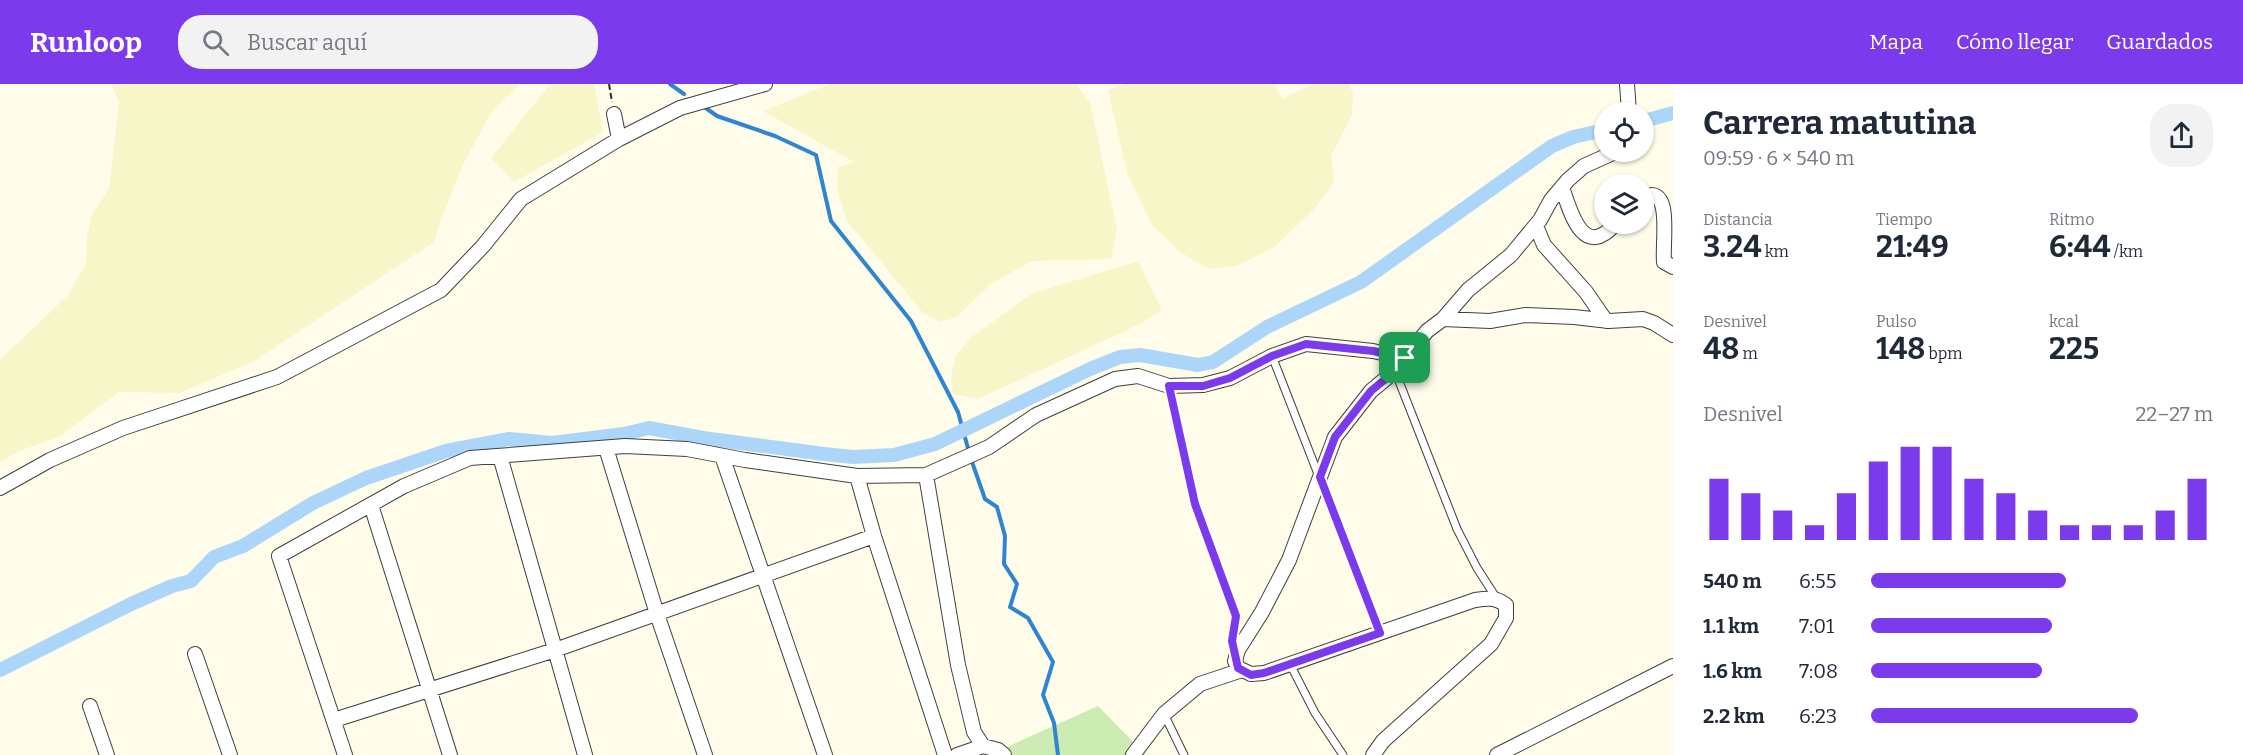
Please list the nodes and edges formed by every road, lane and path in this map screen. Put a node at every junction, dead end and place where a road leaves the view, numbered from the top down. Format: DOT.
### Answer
graph roads {
  1 [pos="609,84"];
  2 [pos="765,84"];
  3 [pos="1627,84"];
  4 [pos="1628,102"];
  5 [pos="614,114"];
  6 [pos="619,140"];
  7 [pos="1594,161"];
  8 [pos="1562,187"];
  9 [pos="1654,195"];
  10 [pos="1536,226"];
  11 [pos="1604,234"];
  12 [pos="1673,267"];
  13 [pos="1443,319"];
  14 [pos="1606,321"];
  15 [pos="1673,335"];
  16 [pos="1272,356"];
  17 [pos="1405,358"];
  18 [pos="1395,371"];
  19 [pos="1169,386"];
  20 [pos="606,448"];
  21 [pos="500,456"];
  22 [pos="722,456"];
  23 [pos="857,476"];
  24 [pos="926,476"];
  25 [pos="1320,477"];
  26 [pos="0,488"];
  27 [pos="370,505"];
  28 [pos="874,536"];
  29 [pos="762,576"];
  30 [pos="1497,599"];
  31 [pos="657,614"];
  32 [pos="1380,633"];
  33 [pos="555,650"];
  34 [pos="195,654"];
  35 [pos="1239,664"];
  36 [pos="1290,664"];
  37 [pos="1673,666"];
  38 [pos="429,690"];
  39 [pos="90,706"];
  40 [pos="1164,714"];
  41 [pos="334,720"];
  42 [pos="983,746"];
  43 [pos="107,755"];
  44 [pos="230,755"];
  45 [pos="345,755"];
  46 [pos="450,755"];
  47 [pos="585,755"];
  48 [pos="705,755"];
  49 [pos="825,755"];
  50 [pos="945,755"];
  51 [pos="957,755"];
  52 [pos="1004,755"];
  53 [pos="1133,755"];
  54 [pos="1184,755"];
  55 [pos="1343,755"];
  56 [pos="1373,755"];
  57 [pos="1497,755"];
  1 -- 5 [label="path"];
  2 -- 6 [label="street"];
  3 -- 4 [label="street"];
  5 -- 6 [label="street"];
  6 -- 26 [label="street"];
  7 -- 8 [label="street"];
  8 -- 10 [label="street"];
  8 -- 11 [label="street"];
  9 -- 12 [label="street"];
  10 -- 13 [label="street"];
  10 -- 14 [label="street"];
  13 -- 14 [label="street"];
  13 -- 17 [label="street"];
  14 -- 15 [label="street"];
  16 -- 17 [label="street"];
  16 -- 19 [label="street"];
  16 -- 25 [label="lane"];
  17 -- 18 [label="street"];
  18 -- 25 [label="street"];
  18 -- 30 [label="lane"];
  19 -- 24 [label="street"];
  19 -- 35 [label="lane"];
  20 -- 21 [label="street"];
  20 -- 22 [label="street"];
  20 -- 31 [label="street"];
  21 -- 27 [label="street"];
  21 -- 33 [label="street"];
  22 -- 23 [label="street"];
  22 -- 29 [label="street"];
  23 -- 24 [label="street"];
  23 -- 28 [label="street"];
  24 -- 42 [label="street"];
  25 -- 32 [label="lane"];
  25 -- 35 [label="street"];
  27 -- 38 [label="street"];
  27 -- 41 [label="street"];
  28 -- 29 [label="street"];
  28 -- 50 [label="street"];
  29 -- 31 [label="street"];
  29 -- 49 [label="street"];
  30 -- 32 [label="street"];
  30 -- 56 [label="street"];
  31 -- 33 [label="street"];
  31 -- 48 [label="street"];
  32 -- 36 [label="street"];
  33 -- 38 [label="street"];
  33 -- 47 [label="street"];
  34 -- 44 [label="street"];
  35 -- 36 [label="street"];
  35 -- 40 [label="street"];
  36 -- 55 [label="lane"];
  37 -- 57 [label="street"];
  38 -- 41 [label="street"];
  38 -- 46 [label="street"];
  39 -- 43 [label="street"];
  40 -- 53 [label="street"];
  40 -- 54 [label="lane"];
  41 -- 45 [label="street"];
  42 -- 51 [label="street"];
  42 -- 52 [label="street"];
}
